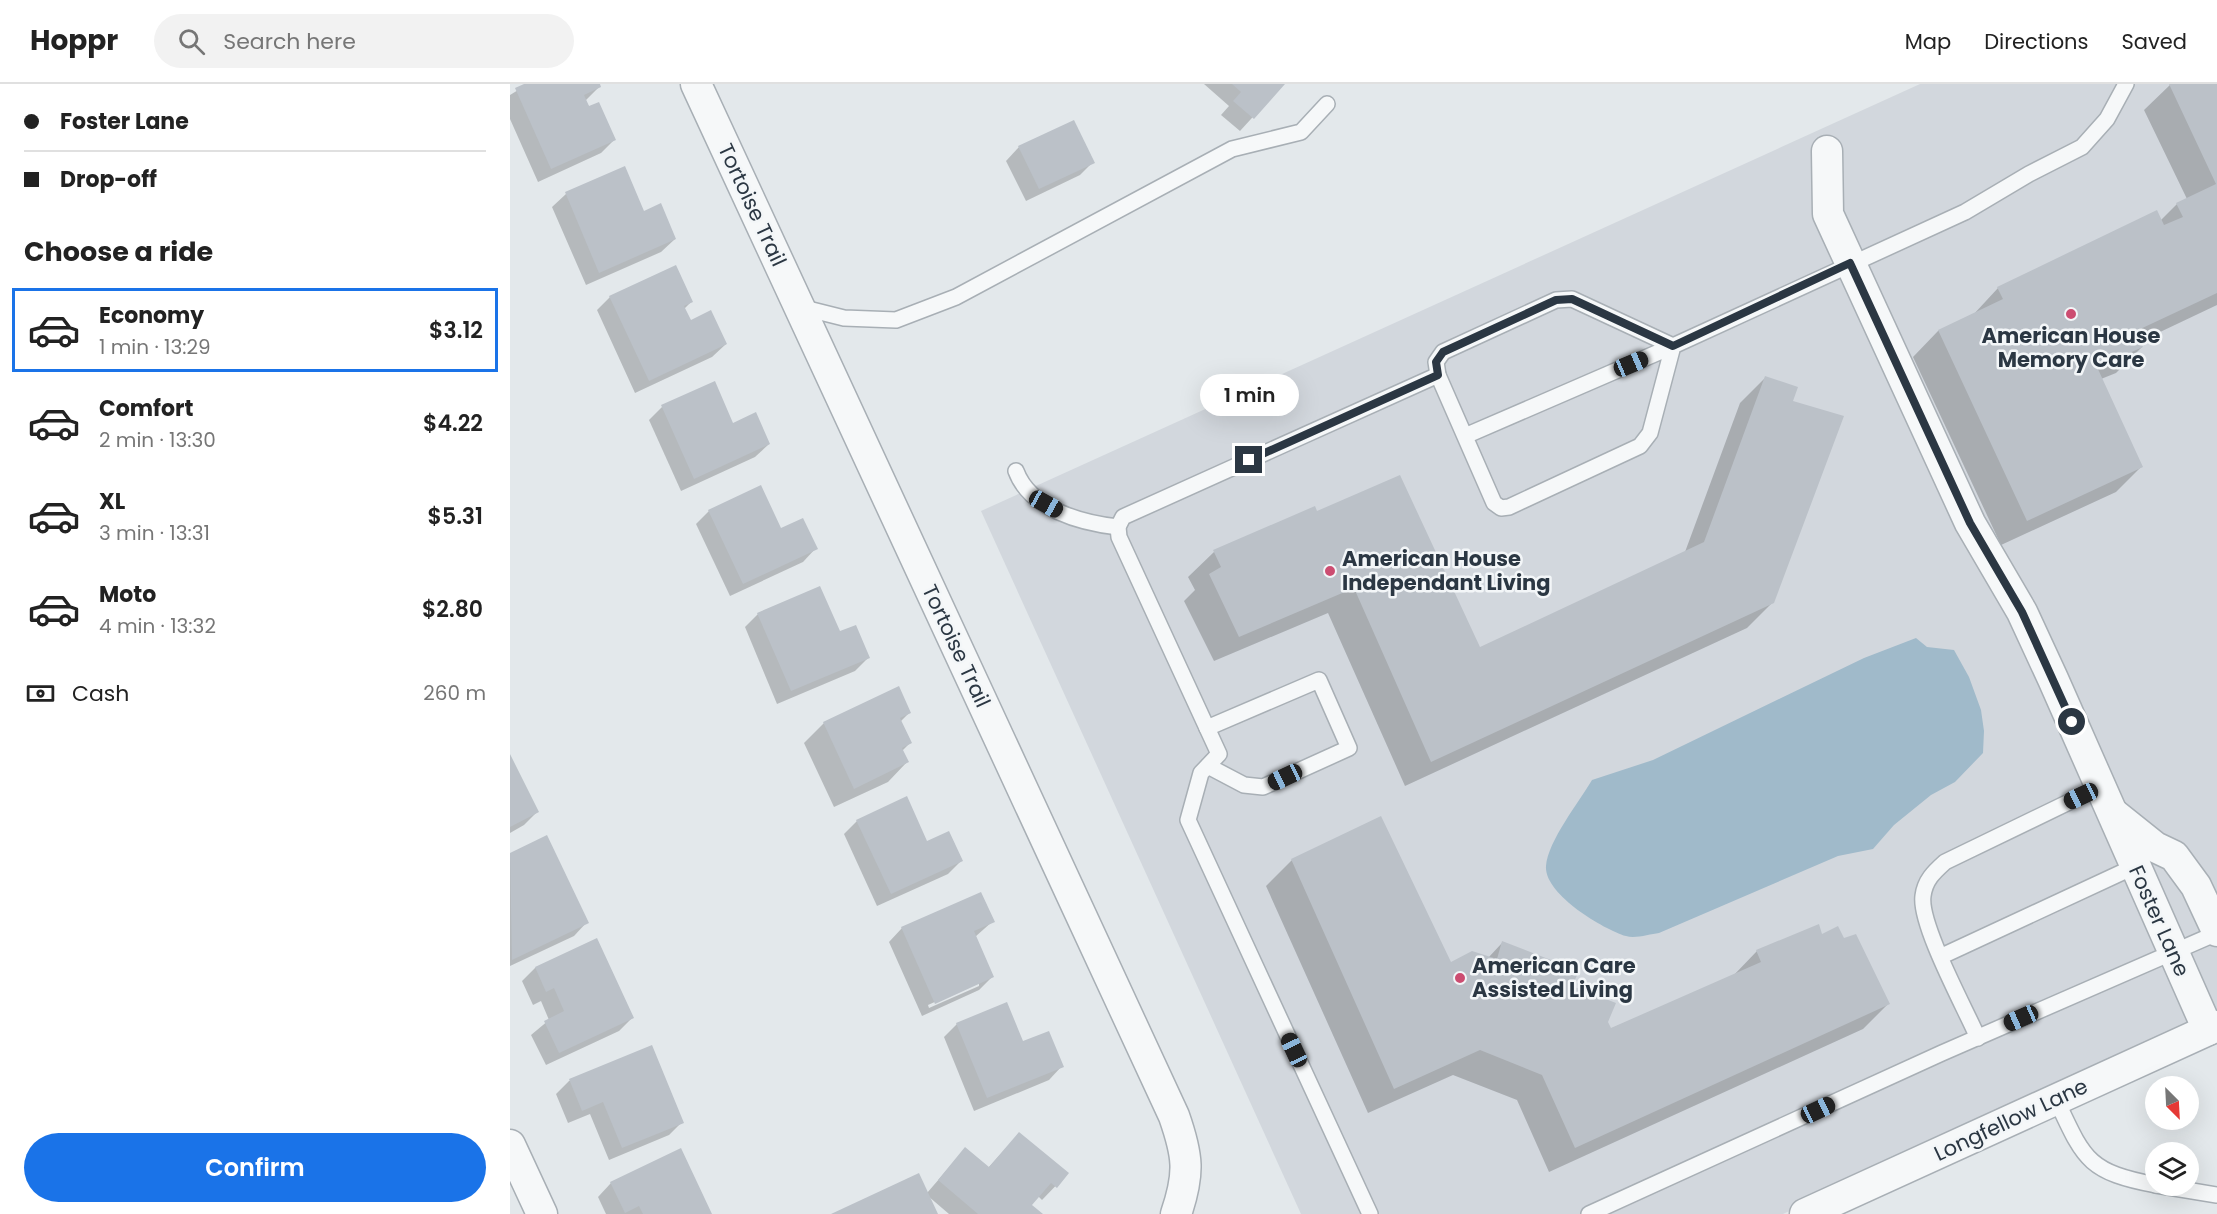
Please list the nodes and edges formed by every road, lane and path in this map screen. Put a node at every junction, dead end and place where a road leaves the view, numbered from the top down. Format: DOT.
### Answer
graph roads {
  1 [pos="696,84"];
  2 [pos="2126,84"];
  3 [pos="1327,104"];
  4 [pos="1827,151"];
  5 [pos="1850,263"];
  6 [pos="800,307"];
  7 [pos="1673,346"];
  8 [pos="1438,375"];
  9 [pos="1465,436"];
  10 [pos="1016,471"];
  11 [pos="1118,527"];
  12 [pos="1207,728"];
  13 [pos="1208,766"];
  14 [pos="2105,799"];
  15 [pos="2164,852"];
  16 [pos="2135,866"];
  17 [pos="2217,932"];
  18 [pos="2173,951"];
  19 [pos="1942,956"];
  20 [pos="2212,1028"];
  21 [pos="1978,1038"];
  22 [pos="2056,1099"];
  23 [pos="510,1146"];
  24 [pos="2145,1182"];
  25 [pos="2199,1192"];
  26 [pos="2217,1195"];
  27 [pos="542,1214"];
  28 [pos="1176,1214"];
  29 [pos="1370,1214"];
  30 [pos="1589,1214"];
  31 [pos="1806,1214"];
  1 -- 6 [label="street, Tortoise Trail"];
  2 -- 5 [label="lane"];
  3 -- 6 [label="lane"];
  4 -- 5 [label="street, Foster Lane"];
  5 -- 7 [label="lane"];
  5 -- 14 [label="street, Foster Lane"];
  6 -- 28 [label="street, Tortoise Trail"];
  7 -- 8 [label="lane"];
  7 -- 9 [label="lane"];
  7 -- 9 [label="lane"];
  8 -- 9 [label="lane"];
  8 -- 11 [label="lane"];
  10 -- 11 [label="lane"];
  11 -- 12 [label="lane"];
  12 -- 13 [label="lane"];
  12 -- 13 [label="lane"];
  13 -- 29 [label="lane"];
  14 -- 15 [label="street, Foster Lane"];
  14 -- 16 [label="street, Foster Lane"];
  14 -- 19 [label="lane"];
  15 -- 16 [label="lane"];
  15 -- 17 [label="street, Foster Lane"];
  16 -- 18 [label="street, Foster Lane"];
  16 -- 19 [label="lane"];
  17 -- 18 [label="lane"];
  18 -- 20 [label="street, Foster Lane"];
  18 -- 21 [label="lane"];
  19 -- 21 [label="lane"];
  20 -- 22 [label="street, Longfellow Lane"];
  21 -- 30 [label="lane"];
  22 -- 24 [label="lane"];
  22 -- 31 [label="street, Longfellow Lane"];
  23 -- 27 [label="street"];
  25 -- 26 [label="lane"];
}
